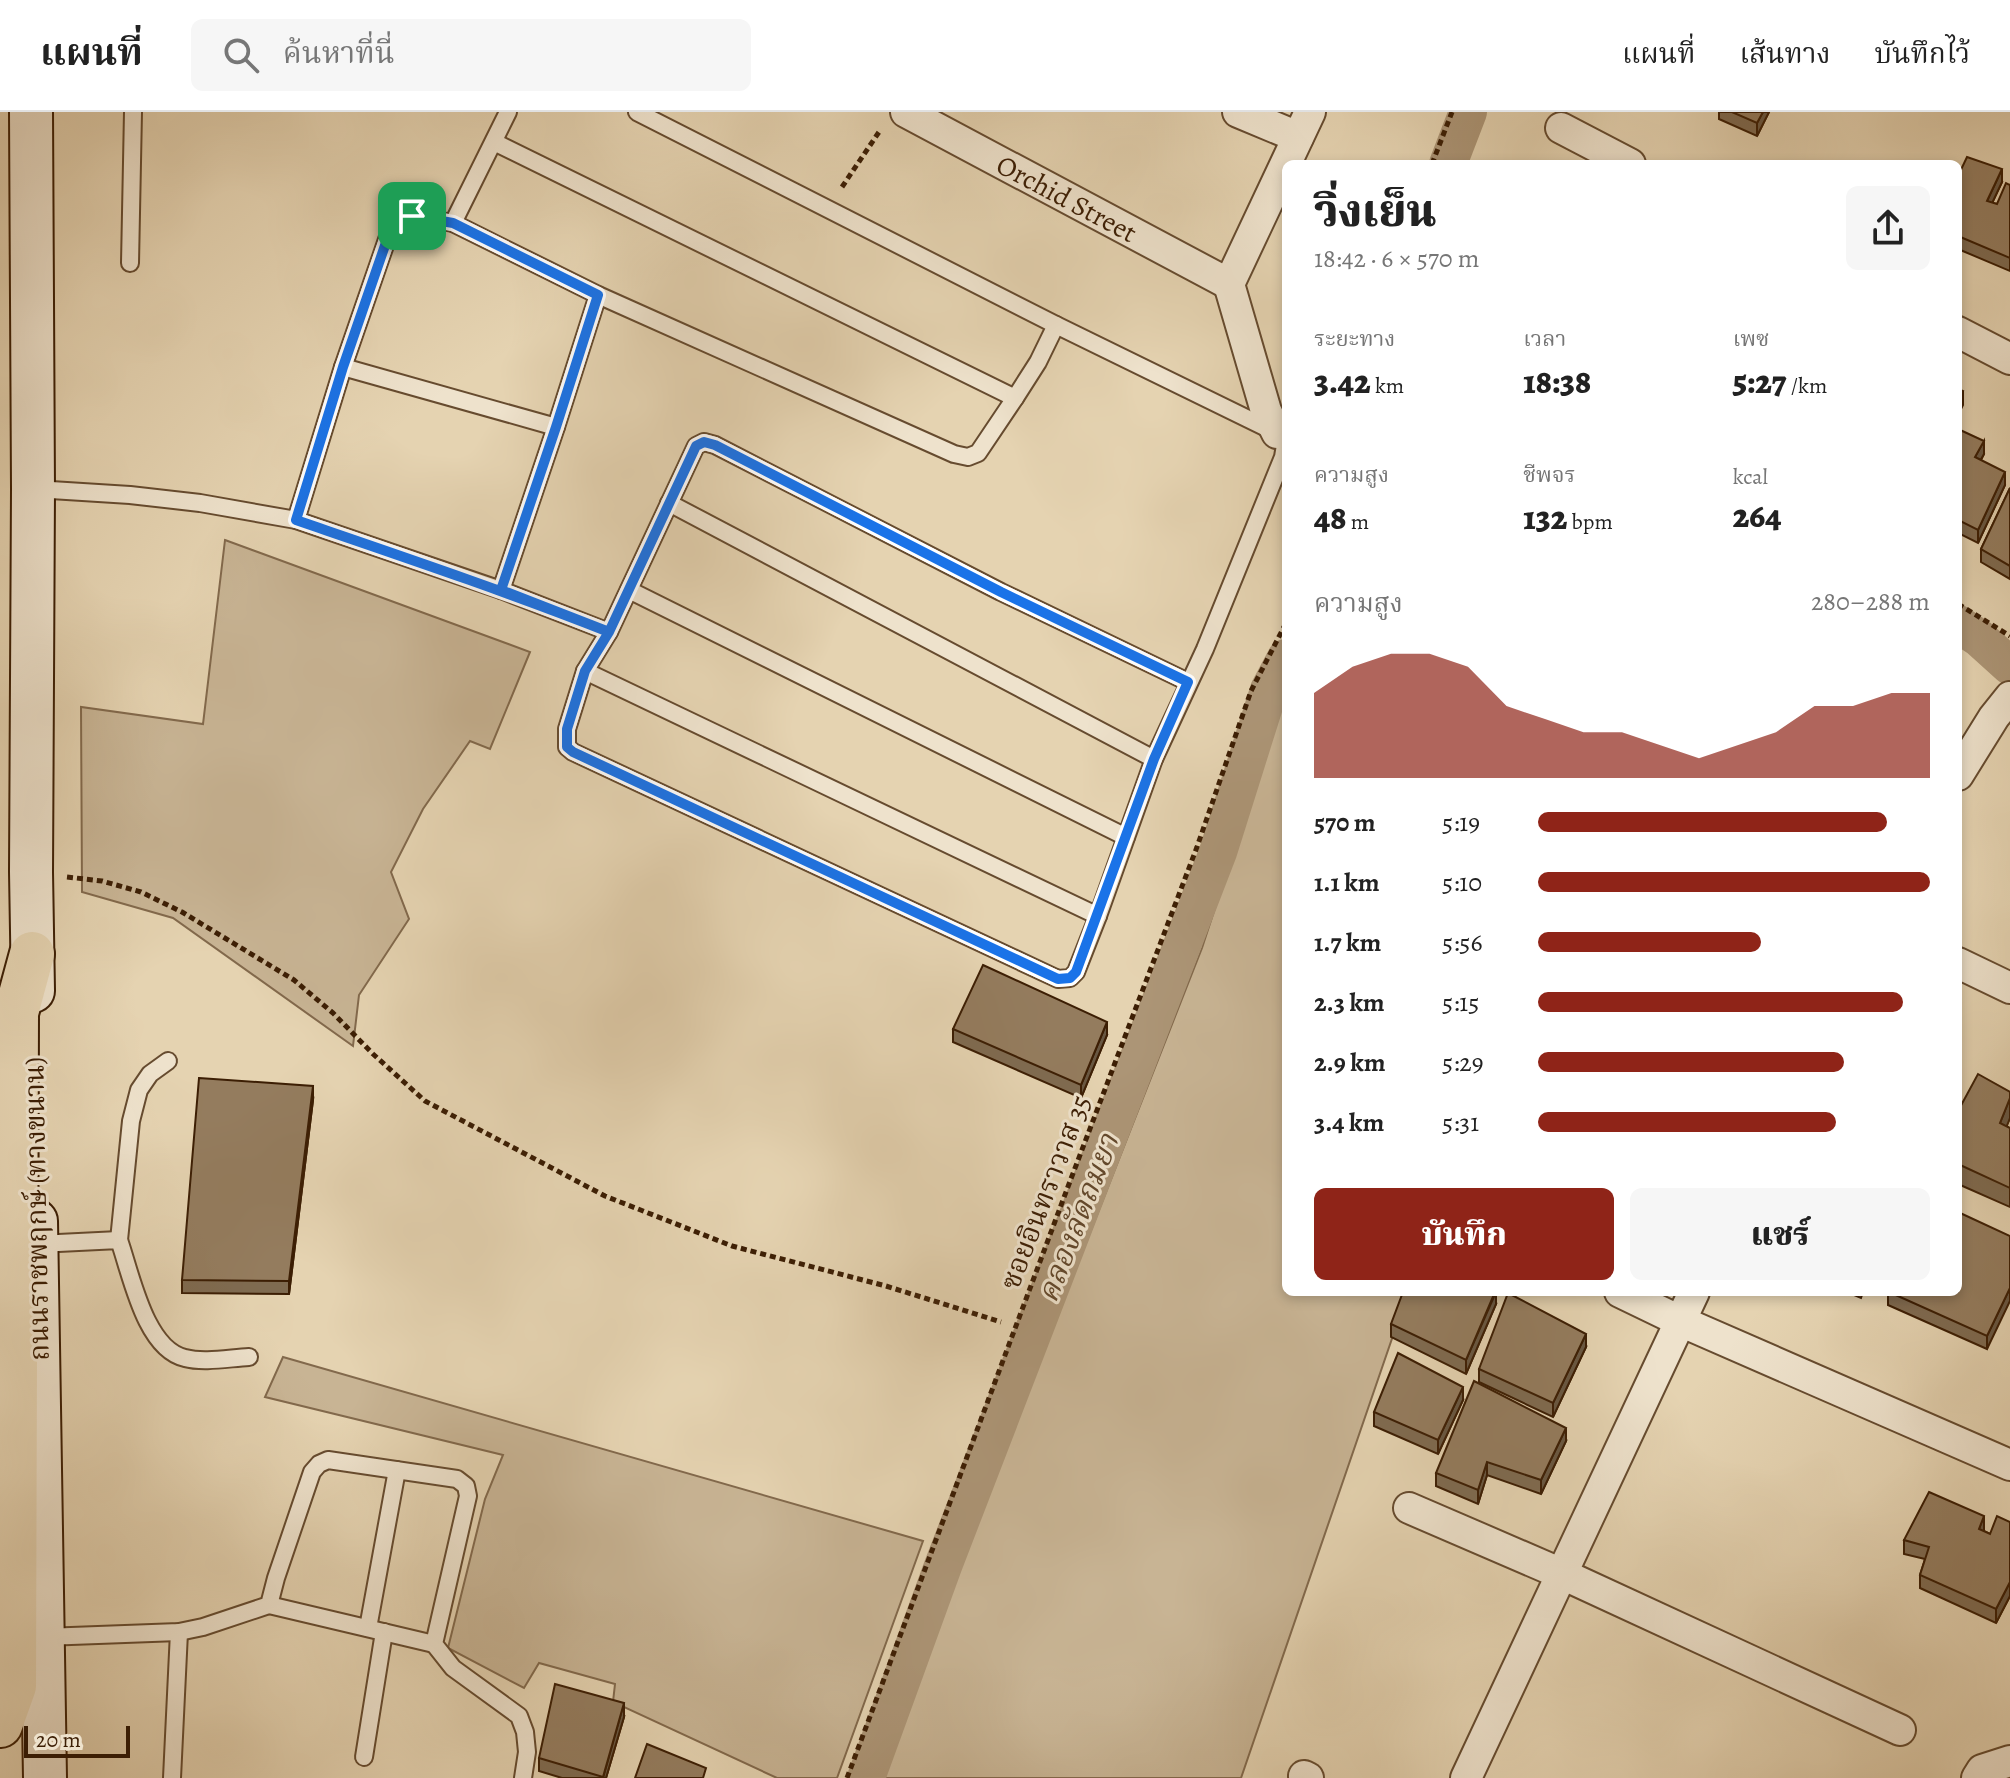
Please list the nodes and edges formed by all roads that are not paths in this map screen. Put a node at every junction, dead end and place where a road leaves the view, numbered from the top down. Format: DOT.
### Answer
graph roads {
  1 [pos="31,112"];
  2 [pos="133,112"];
  3 [pos="508,112"];
  4 [pos="637,112"];
  5 [pos="1238,112"];
  6 [pos="896,118"];
  7 [pos="1304,124"];
  8 [pos="1561,128"];
  9 [pos="494,142"];
  10 [pos="1287,160"];
  11 [pos="1622,160"];
  12 [pos="1282,171"];
  13 [pos="453,223"];
  14 [pos="130,263"];
  15 [pos="1229,284"];
  16 [pos="598,295"];
  17 [pos="1056,325"];
  18 [pos="1962,334"];
  19 [pos="2010,359"];
  20 [pos="343,367"];
  21 [pos="1015,398"];
  22 [pos="556,427"];
  23 [pos="1277,433"];
  24 [pos="1282,440"];
  25 [pos="1282,459"];
  26 [pos="33,489"];
  27 [pos="669,503"];
  28 [pos="296,520"];
  29 [pos="501,590"];
  30 [pos="629,590"];
  31 [pos="609,632"];
  32 [pos="585,671"];
  33 [pos="1188,682"];
  34 [pos="2002,707"];
  35 [pos="1154,759"];
  36 [pos="1962,769"];
  37 [pos="1126,837"];
  38 [pos="1098,916"];
  39 [pos="32,954"];
  40 [pos="1962,965"];
  41 [pos="2010,988"];
  42 [pos="168,1061"];
  43 [pos="119,1240"];
  44 [pos="37,1244"];
  45 [pos="1628,1296"];
  46 [pos="1692,1296"];
  47 [pos="1680,1321"];
  48 [pos="249,1357"];
  49 [pos="2010,1465"];
  50 [pos="397,1470"];
  51 [pos="1409,1508"];
  52 [pos="1562,1574"];
  53 [pos="269,1605"];
  54 [pos="376,1630"];
  55 [pos="179,1632"];
  56 [pos="42,1637"];
  57 [pos="434,1644"];
  58 [pos="0,1725"];
  59 [pos="1900,1730"];
  60 [pos="364,1757"];
  61 [pos="2010,1761"];
  62 [pos="45,1778"];
  63 [pos="172,1778"];
  64 [pos="523,1778"];
  65 [pos="1466,1778"];
  66 [pos="1977,1778"];
  1 -- 26 [label="main road, ถนนราชพฤกษ์ (ทางขนาน)"];
  2 -- 14 [label="lane"];
  3 -- 9 [label="lane"];
  4 -- 17 [label="lane"];
  5 -- 7 [label="street"];
  6 -- 15 [label="street, Orchid Street"];
  7 -- 10 [label="street"];
  8 -- 11 [label="street"];
  9 -- 13 [label="lane"];
  9 -- 21 [label="lane"];
  12 -- 15 [label="street"];
  13 -- 16 [label="lane"];
  13 -- 20 [label="lane"];
  15 -- 23 [label="street"];
  16 -- 21 [label="lane"];
  16 -- 22 [label="lane"];
  17 -- 21 [label="lane"];
  17 -- 23 [label="lane"];
  18 -- 19 [label="street"];
  20 -- 22 [label="lane"];
  20 -- 28 [label="lane"];
  22 -- 29 [label="lane"];
  23 -- 24 [label="lane"];
  25 -- 33 [label="lane"];
  26 -- 28 [label="lane"];
  26 -- 39 [label="main road, ถนนราชพฤกษ์ (ทางขนาน)"];
  27 -- 30 [label="lane"];
  27 -- 33 [label="lane"];
  27 -- 35 [label="lane"];
  28 -- 29 [label="lane"];
  29 -- 31 [label="lane"];
  30 -- 31 [label="lane"];
  30 -- 37 [label="lane"];
  31 -- 32 [label="lane"];
  32 -- 38 [label="lane"];
  32 -- 38 [label="lane"];
  33 -- 35 [label="lane"];
  34 -- 36 [label="street"];
  35 -- 37 [label="lane"];
  37 -- 38 [label="lane"];
  39 -- 44 [label="main road, ถนนราชพฤกษ์ (ทางขนาน)"];
  39 -- 58 [label="main road"];
  40 -- 41 [label="street"];
  42 -- 43 [label="lane"];
  43 -- 44 [label="lane"];
  43 -- 48 [label="lane"];
  44 -- 56 [label="main road, ถนนราชพฤกษ์ (ทางขนาน)"];
  45 -- 47 [label="street"];
  46 -- 47 [label="street"];
  47 -- 49 [label="street"];
  47 -- 52 [label="street"];
  50 -- 53 [label="lane"];
  50 -- 54 [label="lane"];
  50 -- 57 [label="lane"];
  51 -- 52 [label="street"];
  52 -- 59 [label="street"];
  52 -- 65 [label="street"];
  53 -- 54 [label="lane"];
  53 -- 55 [label="lane"];
  54 -- 57 [label="lane"];
  54 -- 60 [label="lane"];
  55 -- 56 [label="lane"];
  55 -- 63 [label="lane"];
  56 -- 62 [label="main road, ถนนราชพฤกษ์ (ทางขนาน)"];
  57 -- 64 [label="lane"];
  61 -- 66 [label="street"];
}
